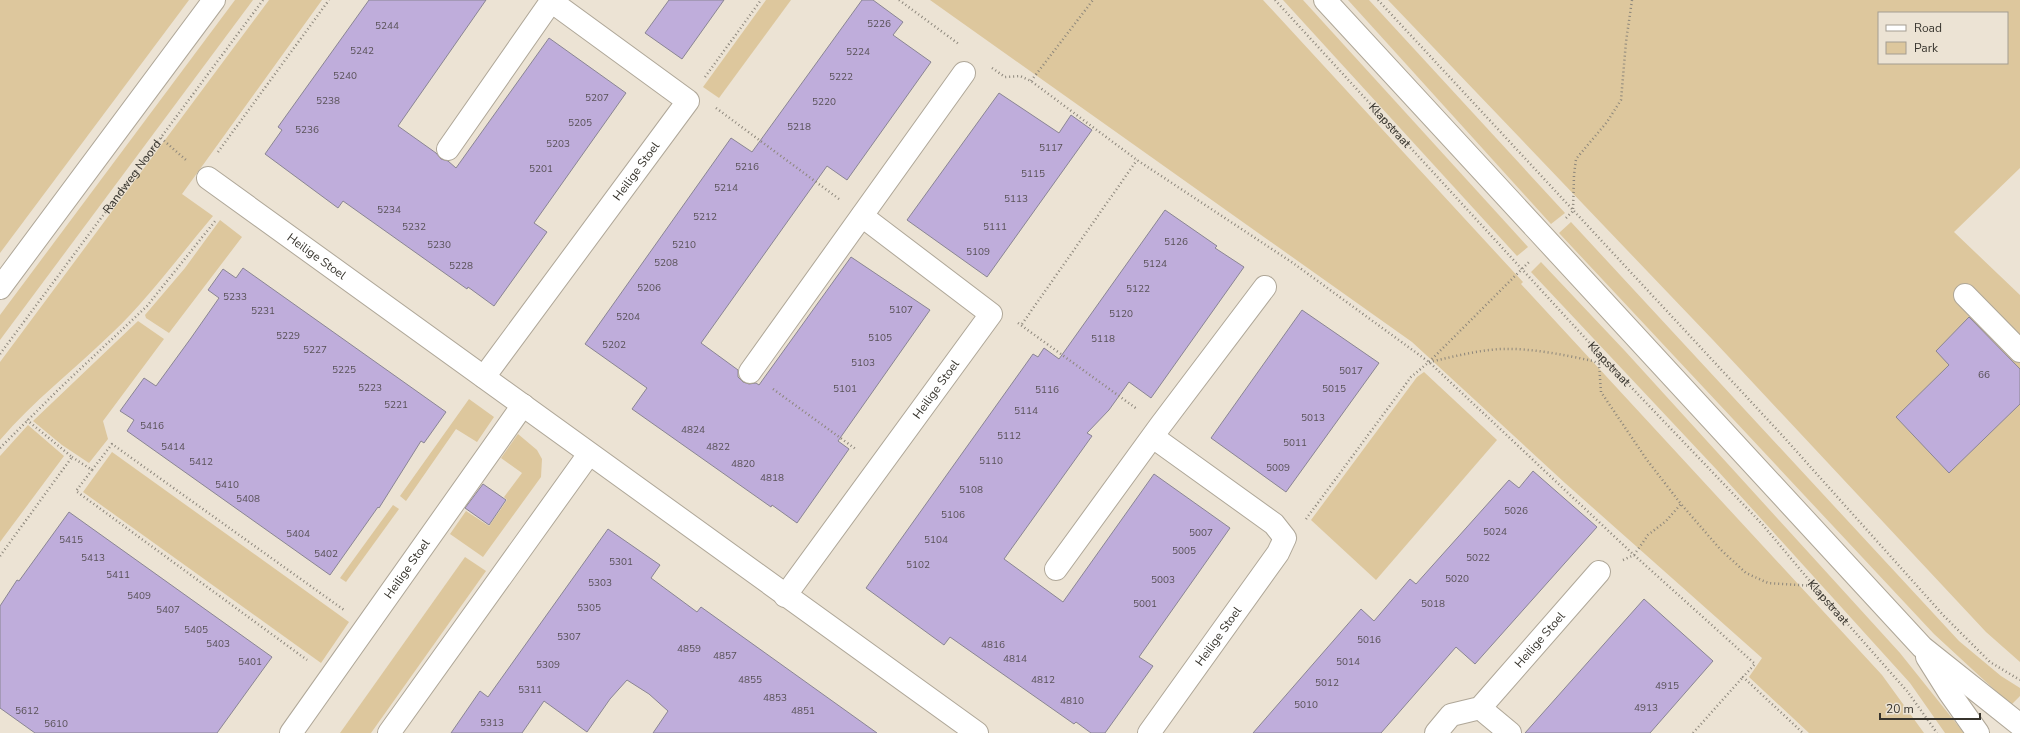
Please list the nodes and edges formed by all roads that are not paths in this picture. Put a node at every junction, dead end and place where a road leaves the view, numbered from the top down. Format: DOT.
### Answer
graph roads {
  1 [pos="214,0"];
  2 [pos="1325,0"];
  3 [pos="552,1"];
  4 [pos="964,73"];
  5 [pos="448,149"];
  6 [pos="208,178"];
  7 [pos="862,216"];
  8 [pos="1265,287"];
  9 [pos="0,288"];
  10 [pos="1965,295"];
  11 [pos="2020,351"];
  12 [pos="750,372"];
  13 [pos="484,377"];
  14 [pos="523,406"];
  15 [pos="1156,431"];
  16 [pos="588,454"];
  17 [pos="1056,569"];
  18 [pos="1599,572"];
  19 [pos="785,596"];
  20 [pos="1922,647"];
  21 [pos="1480,708"];
  22 [pos="2020,725"];
  23 [pos="291,733"];
  24 [pos="389,733"];
  25 [pos="977,733"];
  26 [pos="1150,733"];
  27 [pos="1436,733"];
  28 [pos="1510,733"];
  29 [pos="1978,733"];
  1 -- 9 [label="street"];
  2 -- 20 [label="street"];
  3 -- 5 [label="street"];
  3 -- 13 [label="street, Heilige Stoel"];
  4 -- 7 [label="street"];
  6 -- 13 [label="street, Heilige Stoel"];
  7 -- 12 [label="street"];
  7 -- 19 [label="street, Heilige Stoel"];
  8 -- 15 [label="street"];
  10 -- 11 [label="street"];
  13 -- 14 [label="street, Heilige Stoel"];
  14 -- 16 [label="street, Heilige Stoel"];
  14 -- 23 [label="street, Heilige Stoel"];
  15 -- 17 [label="street"];
  15 -- 26 [label="street, Heilige Stoel"];
  16 -- 19 [label="street, Heilige Stoel"];
  16 -- 24 [label="street"];
  18 -- 21 [label="street, Heilige Stoel"];
  19 -- 25 [label="street, Heilige Stoel"];
  20 -- 22 [label="street"];
  20 -- 29 [label="street"];
  21 -- 27 [label="street"];
  21 -- 28 [label="street"];
}
